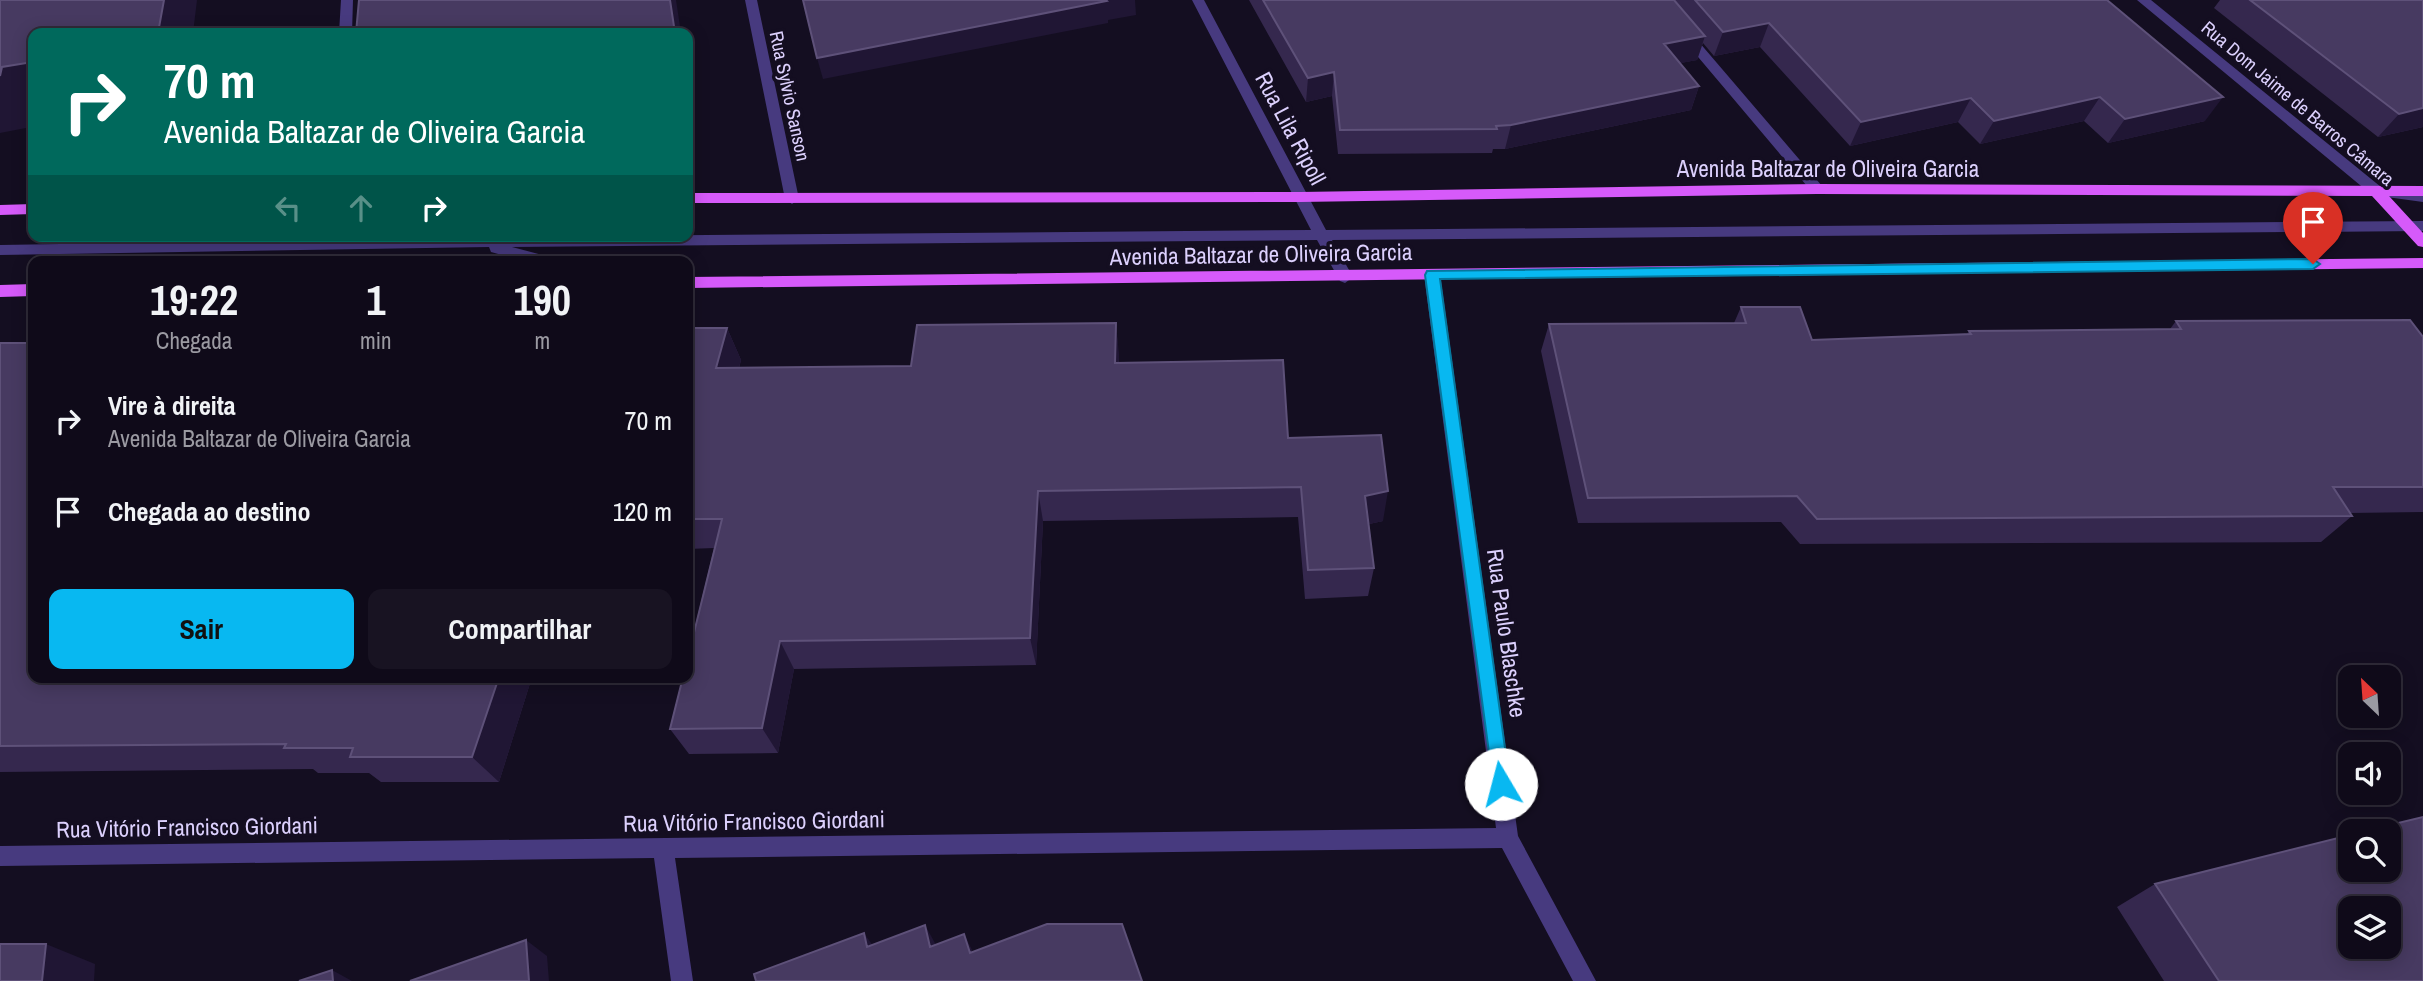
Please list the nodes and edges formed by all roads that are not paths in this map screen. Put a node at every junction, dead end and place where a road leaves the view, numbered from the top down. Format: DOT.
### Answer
graph roads {
  1 [pos="347,0"];
  2 [pos="751,0"];
  3 [pos="1198,0"];
  4 [pos="1656,0"];
  5 [pos="2143,0"];
  6 [pos="346,28"];
  7 [pos="1817,189"];
  8 [pos="2423,191"];
  9 [pos="2377,192"];
  10 [pos="1300,197"];
  11 [pos="2423,197"];
  12 [pos="693,198"];
  13 [pos="792,199"];
  14 [pos="28,209"];
  15 [pos="0,210"];
  16 [pos="2416,226"];
  17 [pos="1322,236"];
  18 [pos="693,240"];
  19 [pos="472,242"];
  20 [pos="2423,242"];
  21 [pos="0,250"];
  22 [pos="526,256"];
  23 [pos="2423,263"];
  24 [pos="1432,275"];
  25 [pos="1345,277"];
  26 [pos="693,283"];
  27 [pos="0,290"];
  28 [pos="28,290"];
  29 [pos="1508,838"];
  30 [pos="663,848"];
  31 [pos="0,856"];
  32 [pos="682,981"];
  33 [pos="1584,981"];
  1 -- 6 [label="street"];
  2 -- 13 [label="street, Rua Sylvio Sanson"];
  3 -- 10 [label="street, Rua Lila Ripoll"];
  4 -- 7 [label="street"];
  5 -- 9 [label="street, Rua Dom Jaime de Barros Câmara"];
  7 -- 9 [label="main road, Avenida Baltazar de Oliveira Garcia"];
  7 -- 10 [label="main road, Avenida Baltazar de Oliveira Garcia"];
  8 -- 9 [label="main road, Avenida Baltazar de Oliveira Garcia"];
  9 -- 11 [label="street"];
  9 -- 16 [label="main road, Rua Dom Jaime de Barros Câmara"];
  10 -- 13 [label="main road, Avenida Baltazar de Oliveira Garcia"];
  10 -- 17 [label="street, Rua Lila Ripoll"];
  12 -- 13 [label="main road, Avenida Baltazar de Oliveira Garcia"];
  14 -- 15 [label="main road"];
  16 -- 17 [label="street"];
  16 -- 20 [label="main road, Rua Dom Jaime de Barros Câmara"];
  17 -- 18 [label="street"];
  17 -- 25 [label="street, Rua Lila Ripoll"];
  19 -- 21 [label="street"];
  19 -- 22 [label="street"];
  23 -- 24 [label="main road, Avenida Baltazar de Oliveira Garcia"];
  24 -- 25 [label="main road, Avenida Baltazar de Oliveira Garcia"];
  24 -- 29 [label="street, Rua Paulo Blaschke"];
  25 -- 26 [label="main road, Avenida Baltazar de Oliveira Garcia"];
  27 -- 28 [label="main road"];
  29 -- 30 [label="street, Rua Vitório Francisco Giordani"];
  29 -- 33 [label="street, Rua Paulo Blaschke"];
  30 -- 31 [label="street, Rua Vitório Francisco Giordani"];
  30 -- 32 [label="street"];
}
